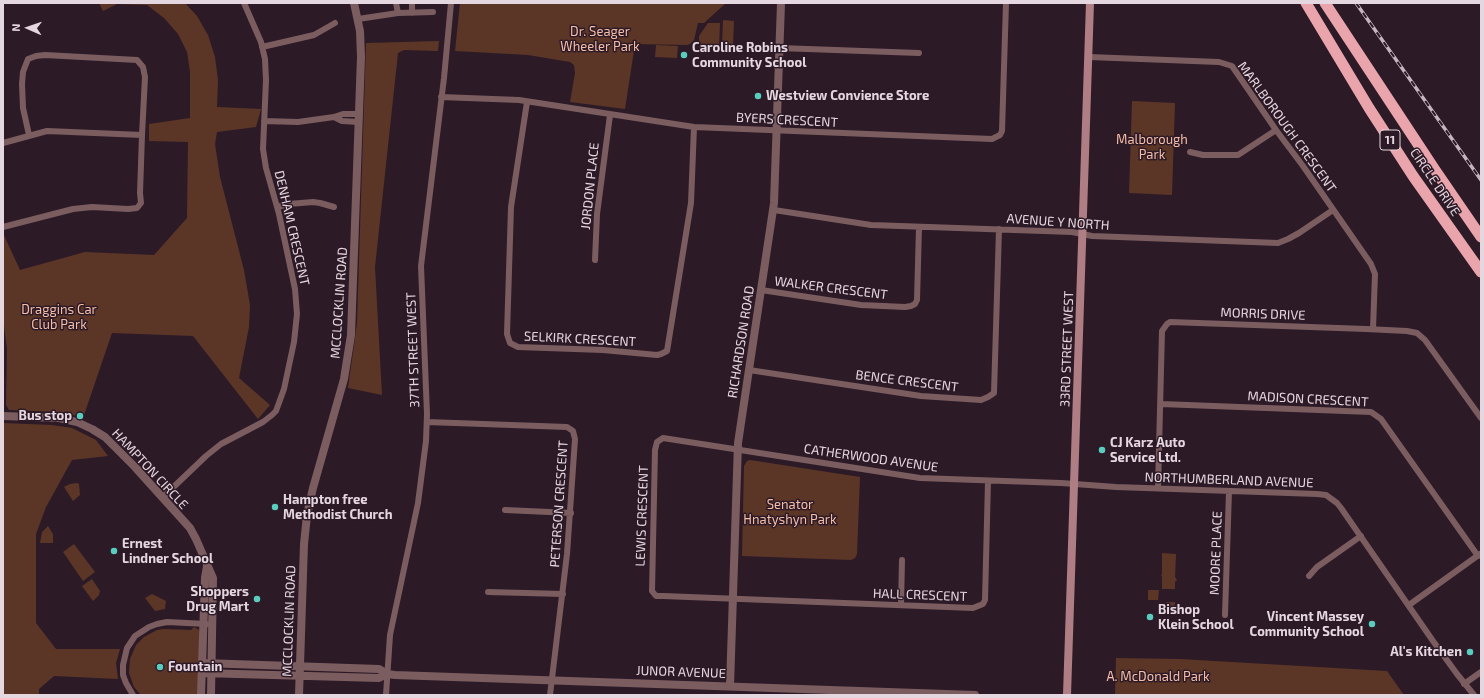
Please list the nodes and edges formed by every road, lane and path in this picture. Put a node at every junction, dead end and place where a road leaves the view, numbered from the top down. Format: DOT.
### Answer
graph roads {
  1 [pos="244,3"];
  2 [pos="354,3"];
  3 [pos="396,3"];
  4 [pos="412,3"];
  5 [pos="451,3"];
  6 [pos="781,3"];
  7 [pos="1006,3"];
  8 [pos="1090,3"];
  9 [pos="1306,3"];
  10 [pos="1325,3"];
  11 [pos="1331,3"];
  12 [pos="433,12"];
  13 [pos="398,13"];
  14 [pos="412,13"];
  15 [pos="358,19"];
  16 [pos="335,23"];
  17 [pos="262,47"];
  18 [pos="779,48"];
  19 [pos="919,53"];
  20 [pos="1089,57"];
  21 [pos="1372,72"];
  22 [pos="441,97"];
  23 [pos="528,102"];
  24 [pos="610,114"];
  25 [pos="359,118"];
  26 [pos="264,121"];
  27 [pos="694,127"];
  28 [pos="777,130"];
  29 [pos="1276,130"];
  30 [pos="29,135"];
  31 [pos="142,135"];
  32 [pos="3,143"];
  33 [pos="1190,152"];
  34 [pos="277,207"];
  35 [pos="334,207"];
  36 [pos="774,210"];
  37 [pos="1333,210"];
  38 [pos="3,227"];
  39 [pos="919,227"];
  40 [pos="999,229"];
  41 [pos="1083,234"];
  42 [pos="1481,237"];
  43 [pos="595,260"];
  44 [pos="1481,272"];
  45 [pos="761,290"];
  46 [pos="1373,329"];
  47 [pos="749,370"];
  48 [pos="1161,404"];
  49 [pos="3,416"];
  50 [pos="1481,418"];
  51 [pos="426,422"];
  52 [pos="738,450"];
  53 [pos="988,481"];
  54 [pos="1074,484"];
  55 [pos="1158,488"];
  56 [pos="1229,491"];
  57 [pos="162,498"];
  58 [pos="505,510"];
  59 [pos="571,513"];
  60 [pos="1361,536"];
  61 [pos="1479,555"];
  62 [pos="902,560"];
  63 [pos="1309,576"];
  64 [pos="488,592"];
  65 [pos="563,594"];
  66 [pos="733,599"];
  67 [pos="901,605"];
  68 [pos="1409,605"];
  69 [pos="1225,615"];
  70 [pos="208,624"];
  71 [pos="207,663"];
  72 [pos="300,667"];
  73 [pos="1481,672"];
  74 [pos="207,673"];
  75 [pos="387,674"];
  76 [pos="299,676"];
  77 [pos="552,679"];
  78 [pos="1464,684"];
  79 [pos="730,686"];
  80 [pos="839,692"];
  81 [pos="914,694"];
  82 [pos="134,695"];
  83 [pos="201,695"];
  84 [pos="211,695"];
  85 [pos="299,695"];
  86 [pos="386,695"];
  87 [pos="550,695"];
  88 [pos="975,695"];
  89 [pos="1067,695"];
  90 [pos="1474,695"];
  1 -- 17 [label="street, DENHAM CRESCENT"];
  2 -- 15 [label="street, MCCLOCKLIN ROAD"];
  3 -- 13 [label="street"];
  4 -- 14 [label="street"];
  5 -- 22 [label="street, 37TH STREET WEST"];
  6 -- 18 [label="street, RICHARDSON ROAD"];
  7 -- 28 [label="street, BYERS CRESCENT"];
  8 -- 20 [label="main road, 33RD STREET WEST"];
  9 -- 44 [label="highway, CIRCLE DRIVE / 11"];
  10 -- 21 [label="highway, CIRCLE DRIVE / 11"];
  11 -- 21 [label="highway"];
  12 -- 14 [label="street"];
  13 -- 14 [label="street"];
  13 -- 15 [label="street"];
  15 -- 25 [label="street, MCCLOCKLIN ROAD"];
  16 -- 17 [label="street"];
  17 -- 26 [label="street, DENHAM CRESCENT"];
  18 -- 19 [label="street"];
  18 -- 28 [label="street, RICHARDSON ROAD"];
  20 -- 29 [label="street, MARLBOROUGH CRESCENT"];
  20 -- 41 [label="main road, 33RD STREET WEST"];
  21 -- 42 [label="highway, CIRCLE DRIVE / 11"];
  22 -- 23 [label="street, BYERS CRESCENT"];
  22 -- 51 [label="street, 37TH STREET WEST"];
  23 -- 24 [label="street, BYERS CRESCENT"];
  23 -- 27 [label="street, SELKIRK CRESCENT"];
  24 -- 27 [label="street, BYERS CRESCENT"];
  24 -- 43 [label="street, JORDON PLACE"];
  25 -- 26 [label="street"];
  25 -- 72 [label="street, MCCLOCKLIN ROAD"];
  26 -- 34 [label="street, DENHAM CRESCENT"];
  27 -- 28 [label="street, BYERS CRESCENT"];
  28 -- 36 [label="street, RICHARDSON ROAD"];
  29 -- 33 [label="street"];
  29 -- 37 [label="street, MARLBOROUGH CRESCENT"];
  30 -- 31 [label="street"];
  30 -- 31 [label="street"];
  30 -- 32 [label="street"];
  31 -- 38 [label="street"];
  34 -- 35 [label="street"];
  34 -- 57 [label="street, DENHAM CRESCENT"];
  36 -- 39 [label="street, AVENUE Y NORTH"];
  36 -- 45 [label="street, RICHARDSON ROAD"];
  37 -- 41 [label="street, AVENUE Y NORTH"];
  37 -- 46 [label="street, MARLBOROUGH CRESCENT"];
  39 -- 40 [label="street, AVENUE Y NORTH"];
  39 -- 45 [label="street, WALKER CRESCENT"];
  40 -- 41 [label="street, AVENUE Y NORTH"];
  40 -- 47 [label="street, BENCE CRESCENT"];
  41 -- 54 [label="main road, 33RD STREET WEST"];
  45 -- 47 [label="street, RICHARDSON ROAD"];
  46 -- 48 [label="street, MORRIS DRIVE"];
  46 -- 50 [label="street, MORRIS DRIVE"];
  47 -- 52 [label="street, RICHARDSON ROAD"];
  48 -- 55 [label="street, MORRIS DRIVE"];
  48 -- 61 [label="street, MADISON CRESCENT"];
  49 -- 57 [label="street, HAMPTON CIRCLE"];
  51 -- 59 [label="street, PETERSON CRESCENT"];
  51 -- 75 [label="street, 37TH STREET WEST"];
  52 -- 53 [label="street, CATHERWOOD AVENUE"];
  52 -- 66 [label="street, RICHARDSON ROAD"];
  52 -- 66 [label="street, LEWIS CRESCENT"];
  53 -- 54 [label="street, CATHERWOOD AVENUE"];
  53 -- 67 [label="street, HALL CRESCENT"];
  54 -- 55 [label="street, NORTHUMBERLAND AVENUE"];
  54 -- 89 [label="main road, 33RD STREET WEST"];
  55 -- 56 [label="street, NORTHUMBERLAND AVENUE"];
  56 -- 60 [label="street, NORTHUMBERLAND AVENUE"];
  56 -- 69 [label="street, MOORE PLACE"];
  57 -- 70 [label="street, HAMPTON CIRCLE"];
  58 -- 59 [label="street"];
  59 -- 65 [label="street, PETERSON CRESCENT"];
  60 -- 63 [label="street"];
  60 -- 68 [label="street, NORTHUMBERLAND AVENUE"];
  61 -- 68 [label="street"];
  62 -- 67 [label="street"];
  64 -- 65 [label="street"];
  65 -- 77 [label="street, PETERSON CRESCENT"];
  66 -- 67 [label="street, HALL CRESCENT"];
  66 -- 79 [label="street, RICHARDSON ROAD"];
  68 -- 78 [label="street, NORTHUMBERLAND AVENUE"];
  70 -- 71 [label="street, HAMPTON CIRCLE"];
  70 -- 82 [label="street"];
  71 -- 72 [label="street, JUNOR AVENUE"];
  71 -- 74 [label="street, HAMPTON CIRCLE"];
  72 -- 75 [label="street, JUNOR AVENUE"];
  72 -- 76 [label="street, MCCLOCKLIN ROAD"];
  73 -- 78 [label="street"];
  74 -- 76 [label="street, JUNOR AVENUE"];
  74 -- 83 [label="street, HAMPTON CIRCLE"];
  74 -- 84 [label="street, HAMPTON CIRCLE"];
  75 -- 76 [label="street, JUNOR AVENUE"];
  75 -- 77 [label="street, JUNOR AVENUE"];
  75 -- 86 [label="street, 37TH STREET WEST"];
  76 -- 85 [label="street, MCCLOCKLIN ROAD"];
  77 -- 79 [label="street, JUNOR AVENUE"];
  77 -- 87 [label="street, PETERSON CRESCENT"];
  78 -- 90 [label="street, NORTHUMBERLAND AVENUE"];
  79 -- 80 [label="street, JUNOR AVENUE"];
  80 -- 81 [label="street, JUNOR AVENUE"];
  81 -- 88 [label="street, JUNOR AVENUE"];
}
